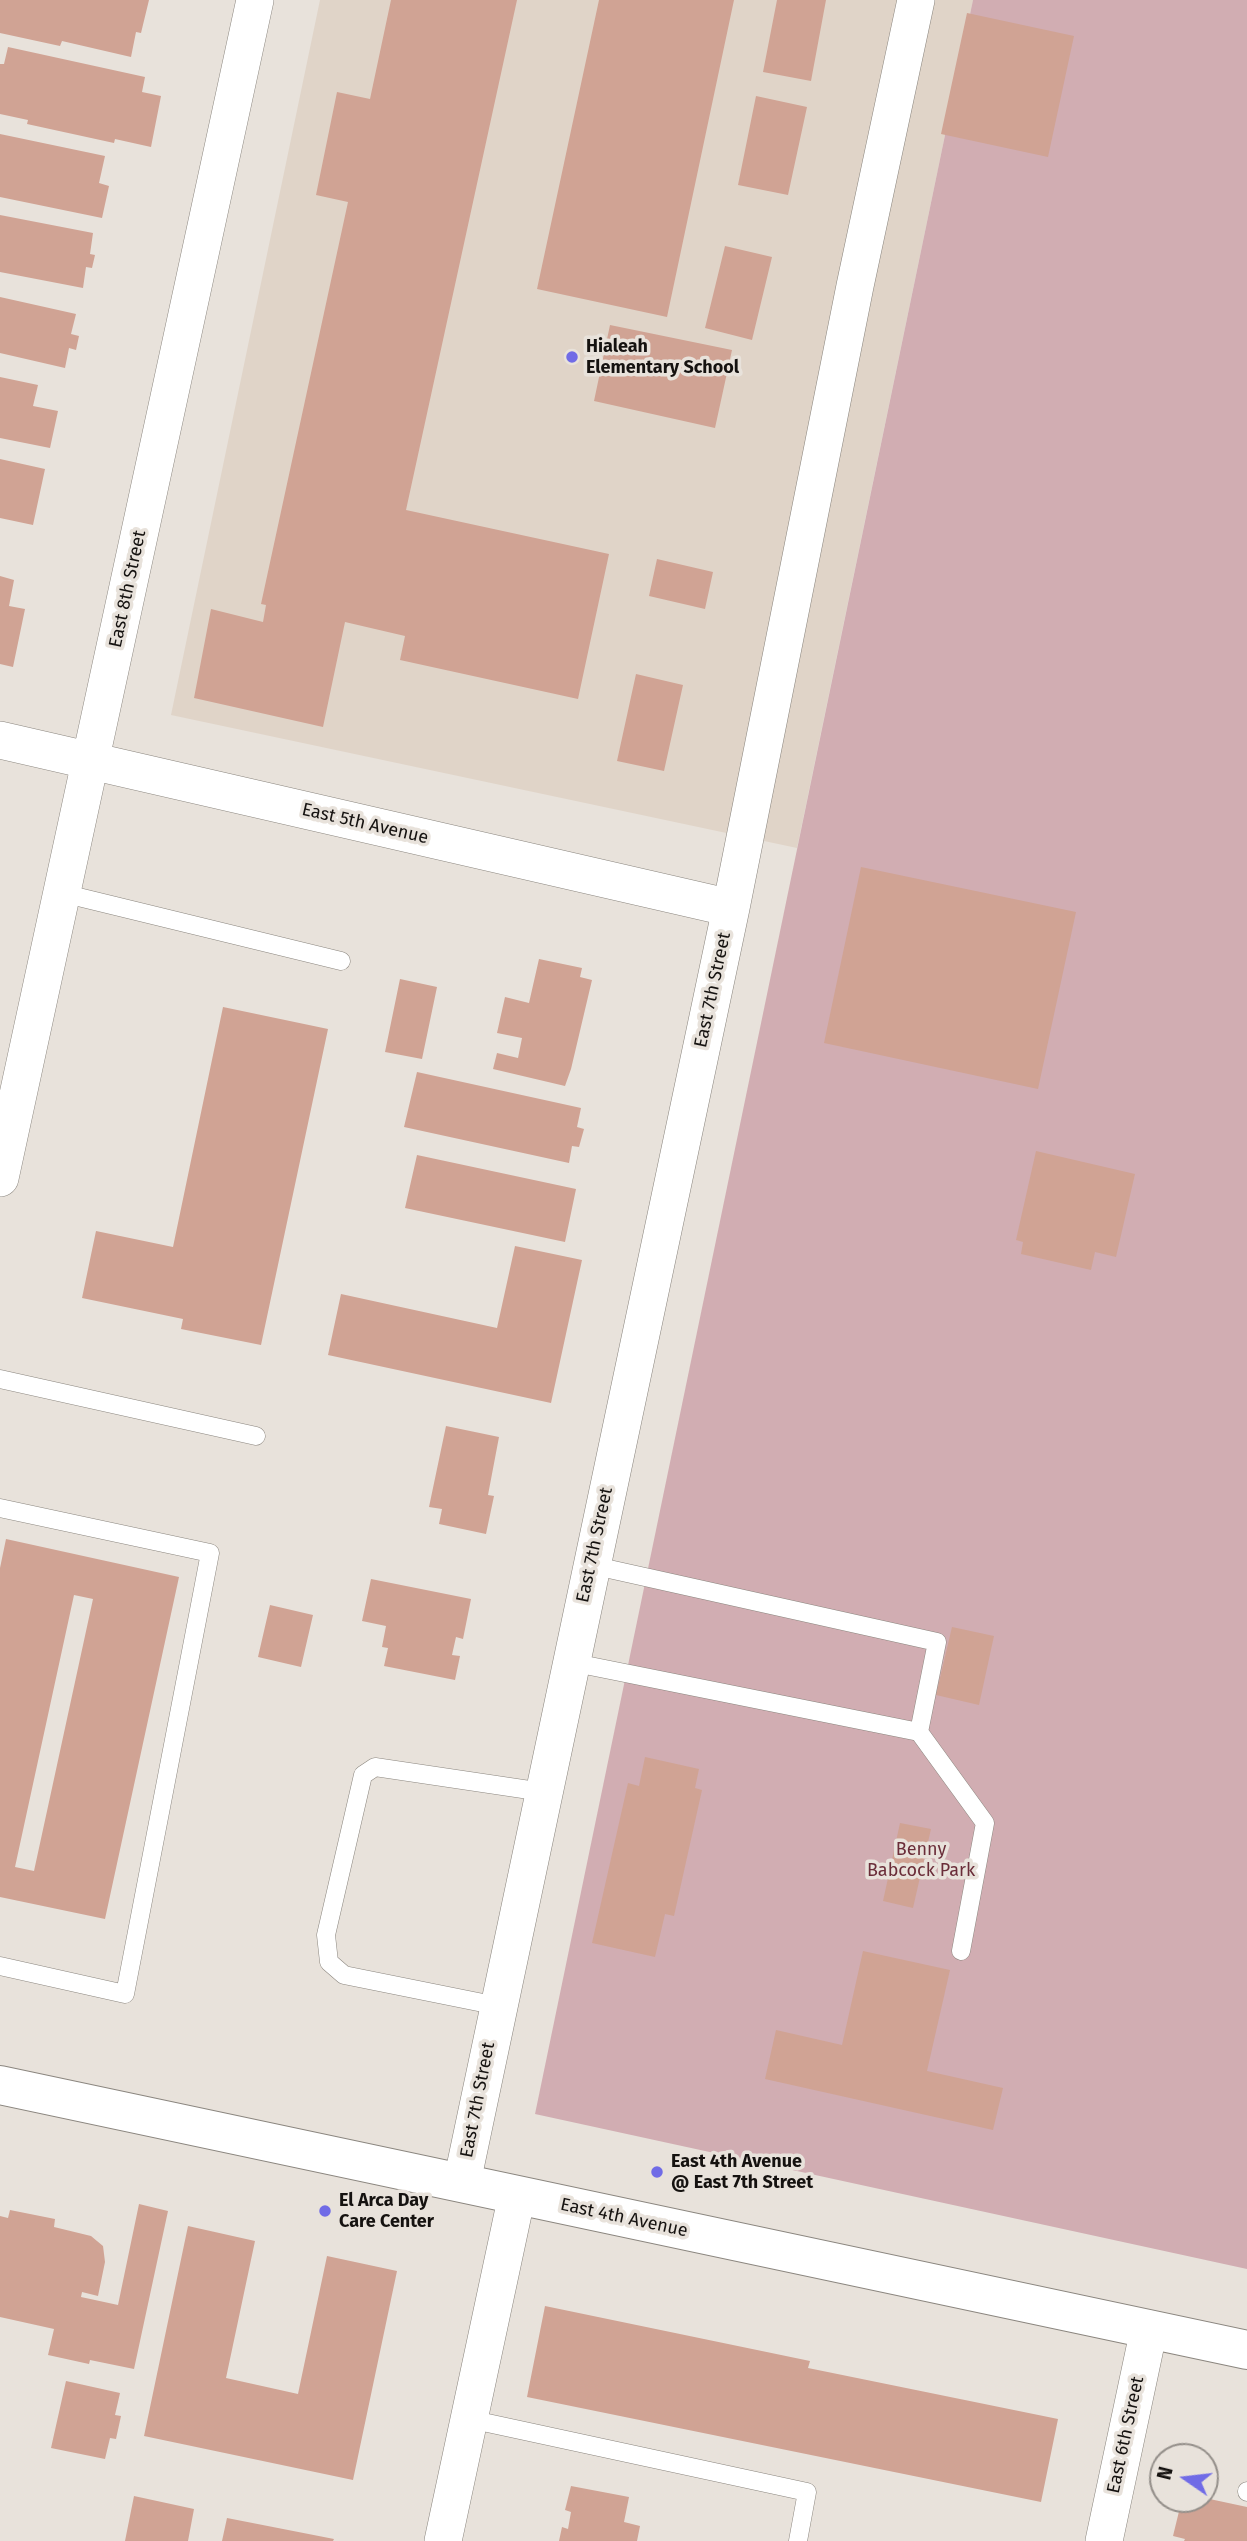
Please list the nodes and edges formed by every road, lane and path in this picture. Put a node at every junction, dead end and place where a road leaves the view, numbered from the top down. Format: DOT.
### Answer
graph roads {
  1 [pos="255,0"];
  2 [pos="916,0"];
  3 [pos="0,740"];
  4 [pos="91,760"];
  5 [pos="62,893"];
  6 [pos="731,908"];
  7 [pos="341,961"];
  8 [pos="0,1178"];
  9 [pos="0,1379"];
  10 [pos="257,1436"];
  11 [pos="0,1508"];
  12 [pos="591,1565"];
  13 [pos="570,1662"];
  14 [pos="919,1732"];
  15 [pos="543,1792"];
  16 [pos="961,1951"];
  17 [pos="0,1966"];
  18 [pos="498,2006"];
  19 [pos="0,2085"];
  20 [pos="462,2182"];
  21 [pos="517,2195"];
  22 [pos="1149,2329"];
  23 [pos="1247,2350"];
  24 [pos="469,2419"];
  25 [pos="443,2541"];
  26 [pos="797,2541"];
  27 [pos="1104,2541"];
  1 -- 4 [label="street, East 8th Street"];
  2 -- 6 [label="street, East 7th Street"];
  3 -- 4 [label="street, East 5th Avenue"];
  4 -- 5 [label="street, East 8th Street"];
  4 -- 6 [label="street, East 5th Avenue"];
  5 -- 7 [label="lane"];
  5 -- 8 [label="street, East 8th Street"];
  6 -- 12 [label="street, East 7th Street"];
  9 -- 10 [label="lane"];
  11 -- 17 [label="lane"];
  12 -- 13 [label="street, East 7th Street"];
  12 -- 14 [label="lane"];
  13 -- 14 [label="lane"];
  13 -- 15 [label="street, East 7th Street"];
  14 -- 16 [label="lane"];
  15 -- 18 [label="street, East 7th Street"];
  15 -- 18 [label="lane"];
  18 -- 20 [label="street, East 7th Street"];
  19 -- 20 [label="main road, East 4th Avenue"];
  20 -- 21 [label="main road, East 4th Avenue"];
  21 -- 22 [label="main road, East 4th Avenue"];
  21 -- 24 [label="street"];
  22 -- 23 [label="main road, East 4th Avenue"];
  22 -- 27 [label="street, East 6th Street"];
  24 -- 25 [label="street"];
  24 -- 26 [label="lane"];
}
